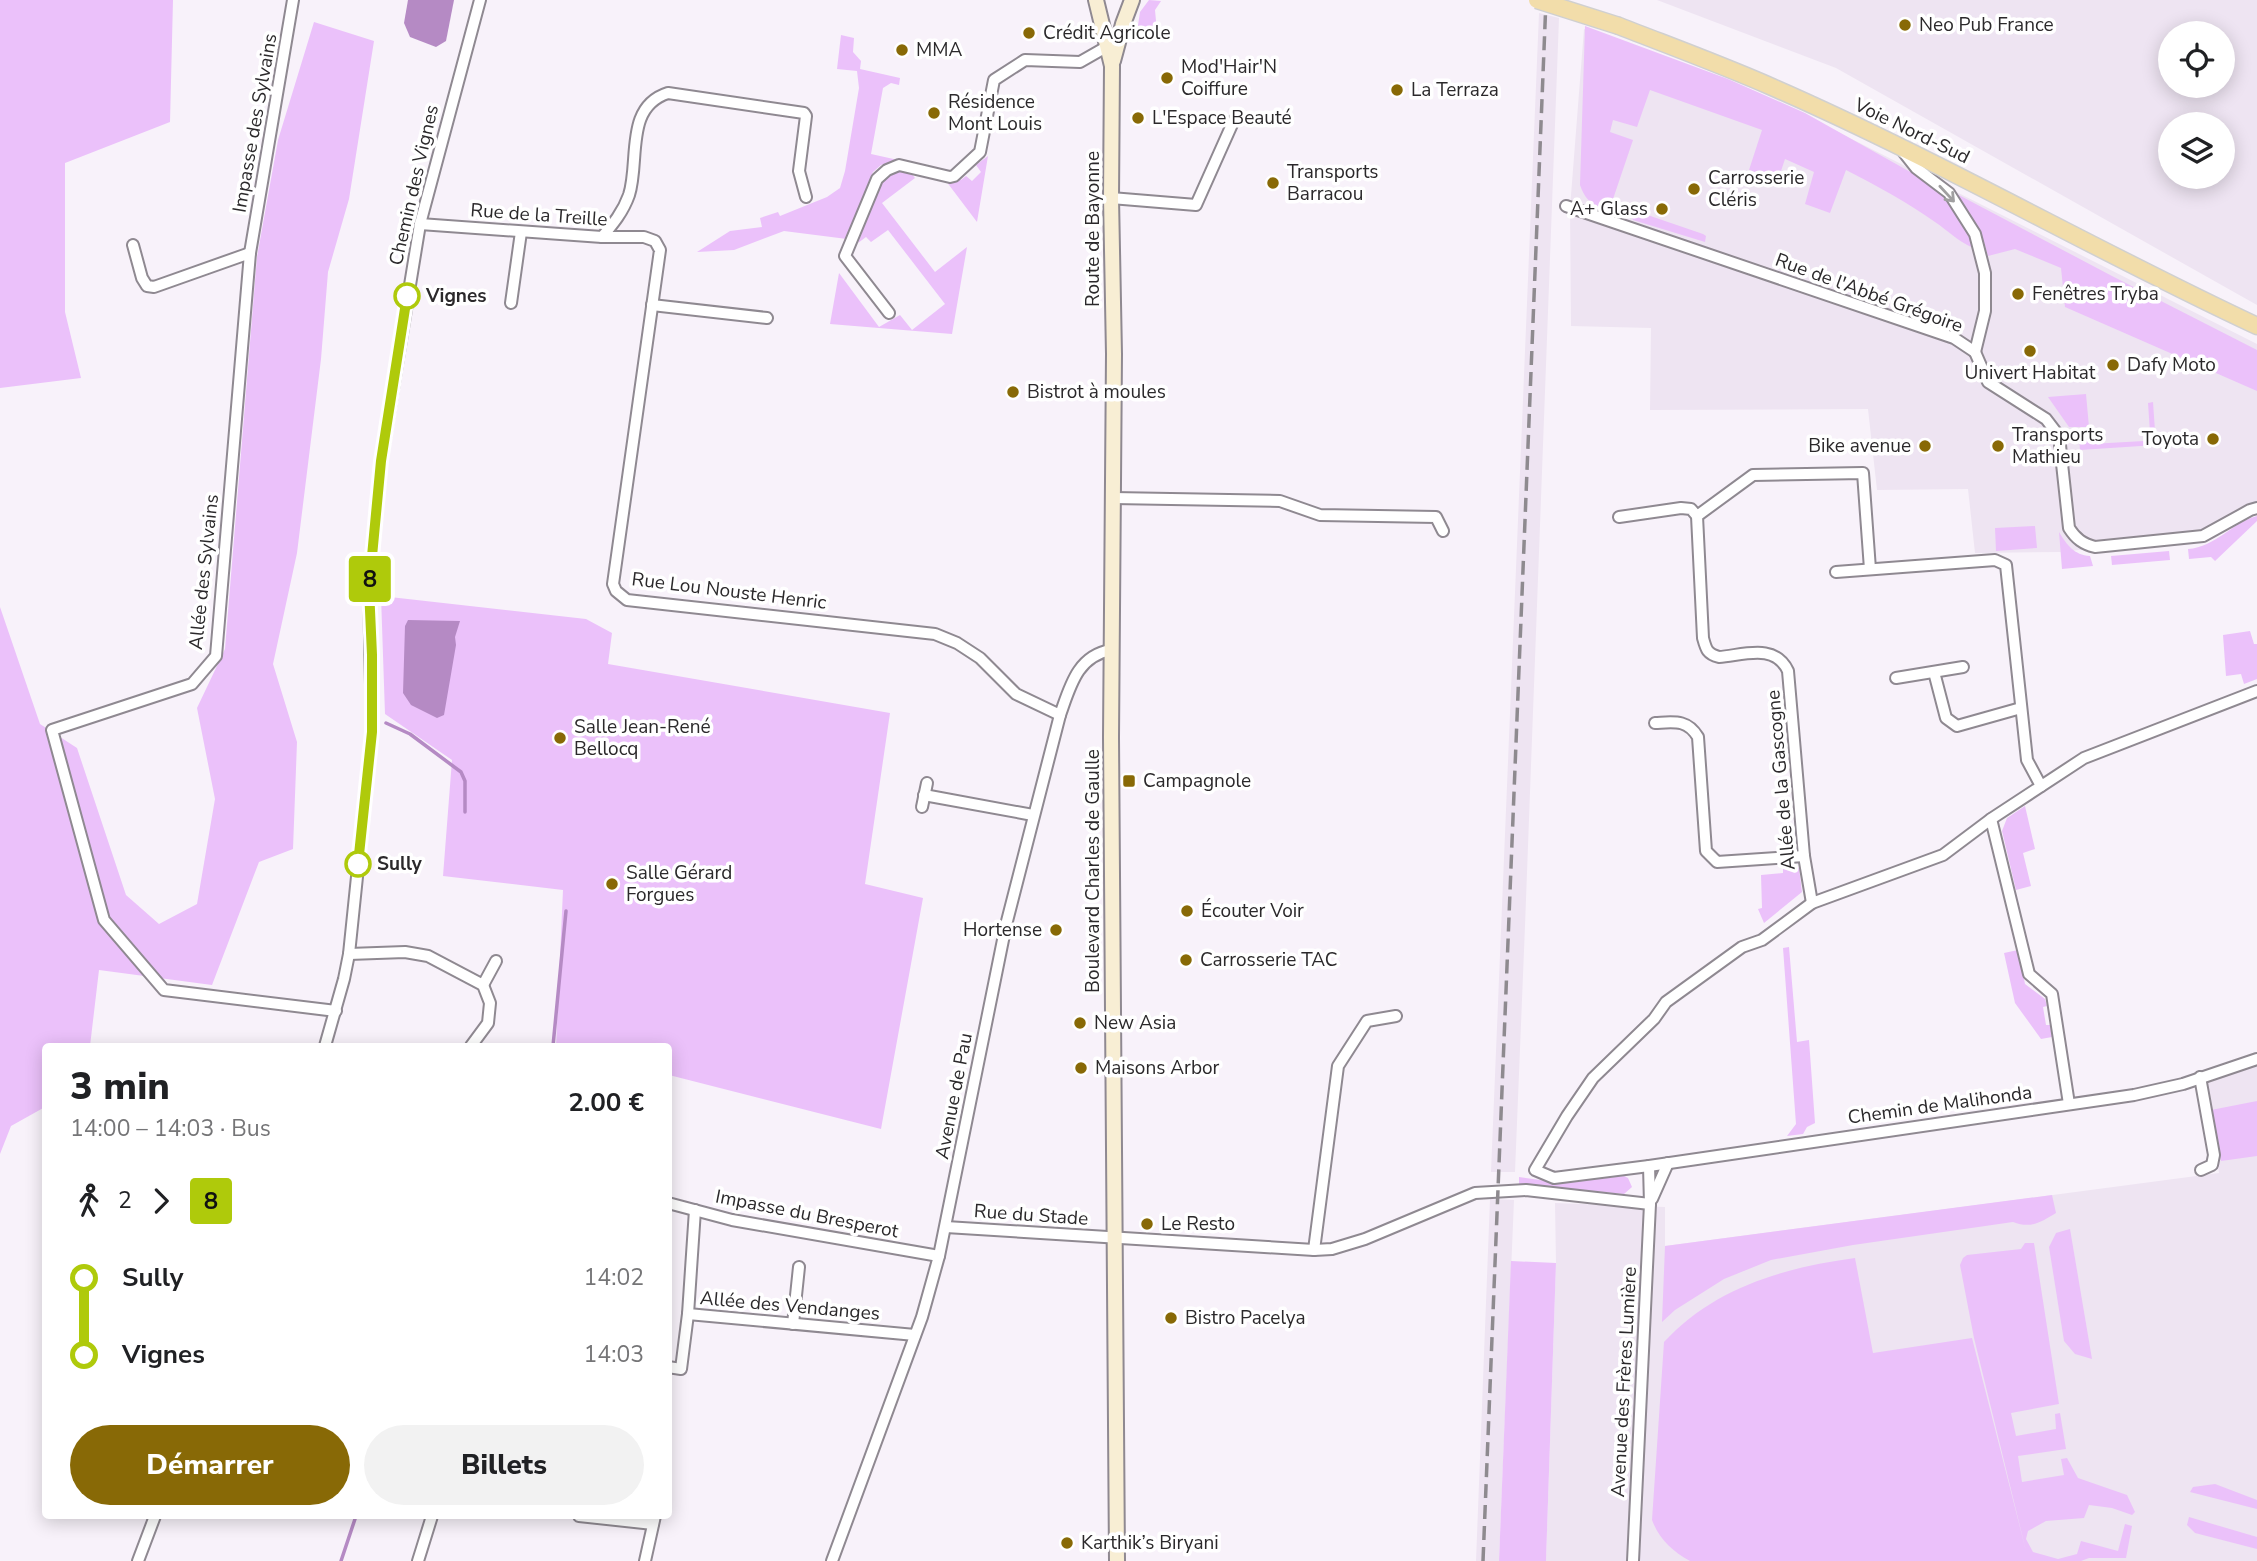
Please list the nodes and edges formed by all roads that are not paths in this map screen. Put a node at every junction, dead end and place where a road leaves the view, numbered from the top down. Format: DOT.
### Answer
graph roads {
  1 [pos="293,0"];
  2 [pos="480,0"];
  3 [pos="1096,0"];
  4 [pos="1132,0"];
  5 [pos="1537,0"];
  6 [pos="1108,46"];
  7 [pos="1112,66"];
  8 [pos="1234,120"];
  9 [pos="1899,147"];
  10 [pos="806,197"];
  11 [pos="1111,198"];
  12 [pos="1566,206"];
  13 [pos="420,224"];
  14 [pos="522,232"];
  15 [pos="602,237"];
  16 [pos="655,241"];
  17 [pos="133,245"];
  18 [pos="250,253"];
  19 [pos="511,303"];
  20 [pos="652,305"];
  21 [pos="890,313"];
  22 [pos="766,318"];
  23 [pos="2257,326"];
  24 [pos="1975,352"];
  25 [pos="1113,392"];
  26 [pos="1113,498"];
  27 [pos="2257,508"];
  28 [pos="1697,516"];
  29 [pos="1619,517"];
  30 [pos="1443,531"];
  31 [pos="1870,569"];
  32 [pos="1836,572"];
  33 [pos="1111,650"];
  34 [pos="1963,667"];
  35 [pos="1934,672"];
  36 [pos="1896,678"];
  37 [pos="2257,691"];
  38 [pos="2021,708"];
  39 [pos="1059,716"];
  40 [pos="1654,723"];
  41 [pos="928,783"];
  42 [pos="2041,786"];
  43 [pos="924,795"];
  44 [pos="922,807"];
  45 [pos="1033,815"];
  46 [pos="1991,819"];
  47 [pos="1804,856"];
  48 [pos="1812,903"];
  49 [pos="349,954"];
  50 [pos="496,961"];
  51 [pos="483,985"];
  52 [pos="336,1012"];
  53 [pos="1396,1016"];
  54 [pos="326,1043"];
  55 [pos="473,1043"];
  56 [pos="2257,1059"];
  57 [pos="2200,1077"];
  58 [pos="2068,1104"];
  59 [pos="1668,1163"];
  60 [pos="1649,1166"];
  61 [pos="2201,1170"];
  62 [pos="672,1204"];
  63 [pos="1650,1204"];
  64 [pos="695,1210"];
  65 [pos="946,1227"];
  66 [pos="1114,1239"];
  67 [pos="1314,1250"];
  68 [pos="939,1256"];
  69 [pos="799,1267"];
  70 [pos="688,1314"];
  71 [pos="793,1324"];
  72 [pos="915,1335"];
  73 [pos="672,1368"];
  74 [pos="154,1519"];
  75 [pos="431,1519"];
  76 [pos="635,1519"];
  77 [pos="654,1520"];
  78 [pos="138,1561"];
  79 [pos="418,1561"];
  80 [pos="645,1561"];
  81 [pos="832,1561"];
  82 [pos="1117,1561"];
  83 [pos="1633,1561"];
  1 -- 18 [label="street, Impasse des Sylvains"];
  2 -- 13 [label="street, Chemin des Vignes"];
  3 -- 6 [label="main road, Route de Bayonne"];
  4 -- 7 [label="main road, Route de Bayonne"];
  5 -- 9 [label="main road, Voie Nord-Sud, bridge"];
  6 -- 7 [label="main road, Route de Bayonne"];
  6 -- 21 [label="street"];
  7 -- 11 [label="main road, Route de Bayonne"];
  8 -- 11 [label="street"];
  9 -- 23 [label="main road, Voie Nord-Sud"];
  9 -- 24 [label="street, Rue de l'Abbé Grégoire, one-way"];
  10 -- 15 [label="street"];
  11 -- 25 [label="main road, Route de Bayonne"];
  12 -- 24 [label="street, Rue de l'Abbé Grégoire"];
  13 -- 14 [label="street, Rue de la Treille"];
  13 -- 49 [label="street, Chemin des Vignes"];
  14 -- 15 [label="street, Rue de la Treille"];
  14 -- 19 [label="street"];
  15 -- 16 [label="street, Rue de la Treille"];
  16 -- 20 [label="street, Rue Lou Nouste Henric"];
  17 -- 18 [label="street"];
  18 -- 52 [label="street, Allée des Sylvains"];
  20 -- 22 [label="street"];
  20 -- 39 [label="street, Rue Lou Nouste Henric"];
  24 -- 27 [label="street"];
  25 -- 26 [label="main road, Boulevard Charles de Gaulle"];
  26 -- 30 [label="street"];
  26 -- 33 [label="main road, Boulevard Charles de Gaulle"];
  28 -- 29 [label="street"];
  28 -- 31 [label="street"];
  28 -- 47 [label="street, Allée de la Gascogne"];
  31 -- 32 [label="street"];
  31 -- 38 [label="street"];
  33 -- 39 [label="street, Avenue de Pau"];
  33 -- 66 [label="main road, Boulevard Charles de Gaulle"];
  34 -- 35 [label="street"];
  35 -- 36 [label="street"];
  35 -- 38 [label="street"];
  37 -- 42 [label="street"];
  38 -- 42 [label="street"];
  39 -- 45 [label="street, Avenue de Pau"];
  40 -- 47 [label="street"];
  41 -- 43 [label="street"];
  42 -- 46 [label="street"];
  43 -- 44 [label="street"];
  43 -- 45 [label="street"];
  45 -- 65 [label="street, Avenue de Pau"];
  46 -- 48 [label="street"];
  46 -- 58 [label="street"];
  47 -- 48 [label="street, Allée de la Gascogne"];
  48 -- 60 [label="street, Chemin de Malihonda"];
  49 -- 51 [label="street"];
  49 -- 52 [label="street, Chemin des Vignes"];
  50 -- 51 [label="street"];
  51 -- 55 [label="street"];
  52 -- 54 [label="street, Chemin des Vignes"];
  53 -- 67 [label="street"];
  56 -- 57 [label="street, Chemin de Malihonda"];
  57 -- 58 [label="street, Chemin de Malihonda"];
  57 -- 61 [label="street"];
  58 -- 59 [label="street, Chemin de Malihonda"];
  59 -- 60 [label="street, Chemin de Malihonda"];
  59 -- 63 [label="street"];
  60 -- 63 [label="street"];
  62 -- 64 [label="street, Impasse du Bresperot"];
  63 -- 67 [label="street"];
  63 -- 83 [label="street, Avenue des Frères Lumière"];
  64 -- 68 [label="street, Impasse du Bresperot"];
  64 -- 70 [label="street"];
  65 -- 66 [label="street, Rue du Stade"];
  65 -- 68 [label="street, Avenue de Pau"];
  66 -- 67 [label="street"];
  66 -- 82 [label="main road, Boulevard Charles de Gaulle"];
  68 -- 72 [label="street, Avenue de Pau"];
  69 -- 71 [label="street"];
  70 -- 71 [label="street, Allée des Vendanges"];
  70 -- 73 [label="street, Allée des Vendanges"];
  71 -- 72 [label="street, Allée des Vendanges"];
  72 -- 81 [label="street, Avenue de Pau"];
  74 -- 78 [label="street"];
  75 -- 79 [label="street"];
  76 -- 77 [label="street"];
  77 -- 80 [label="street"];
}
